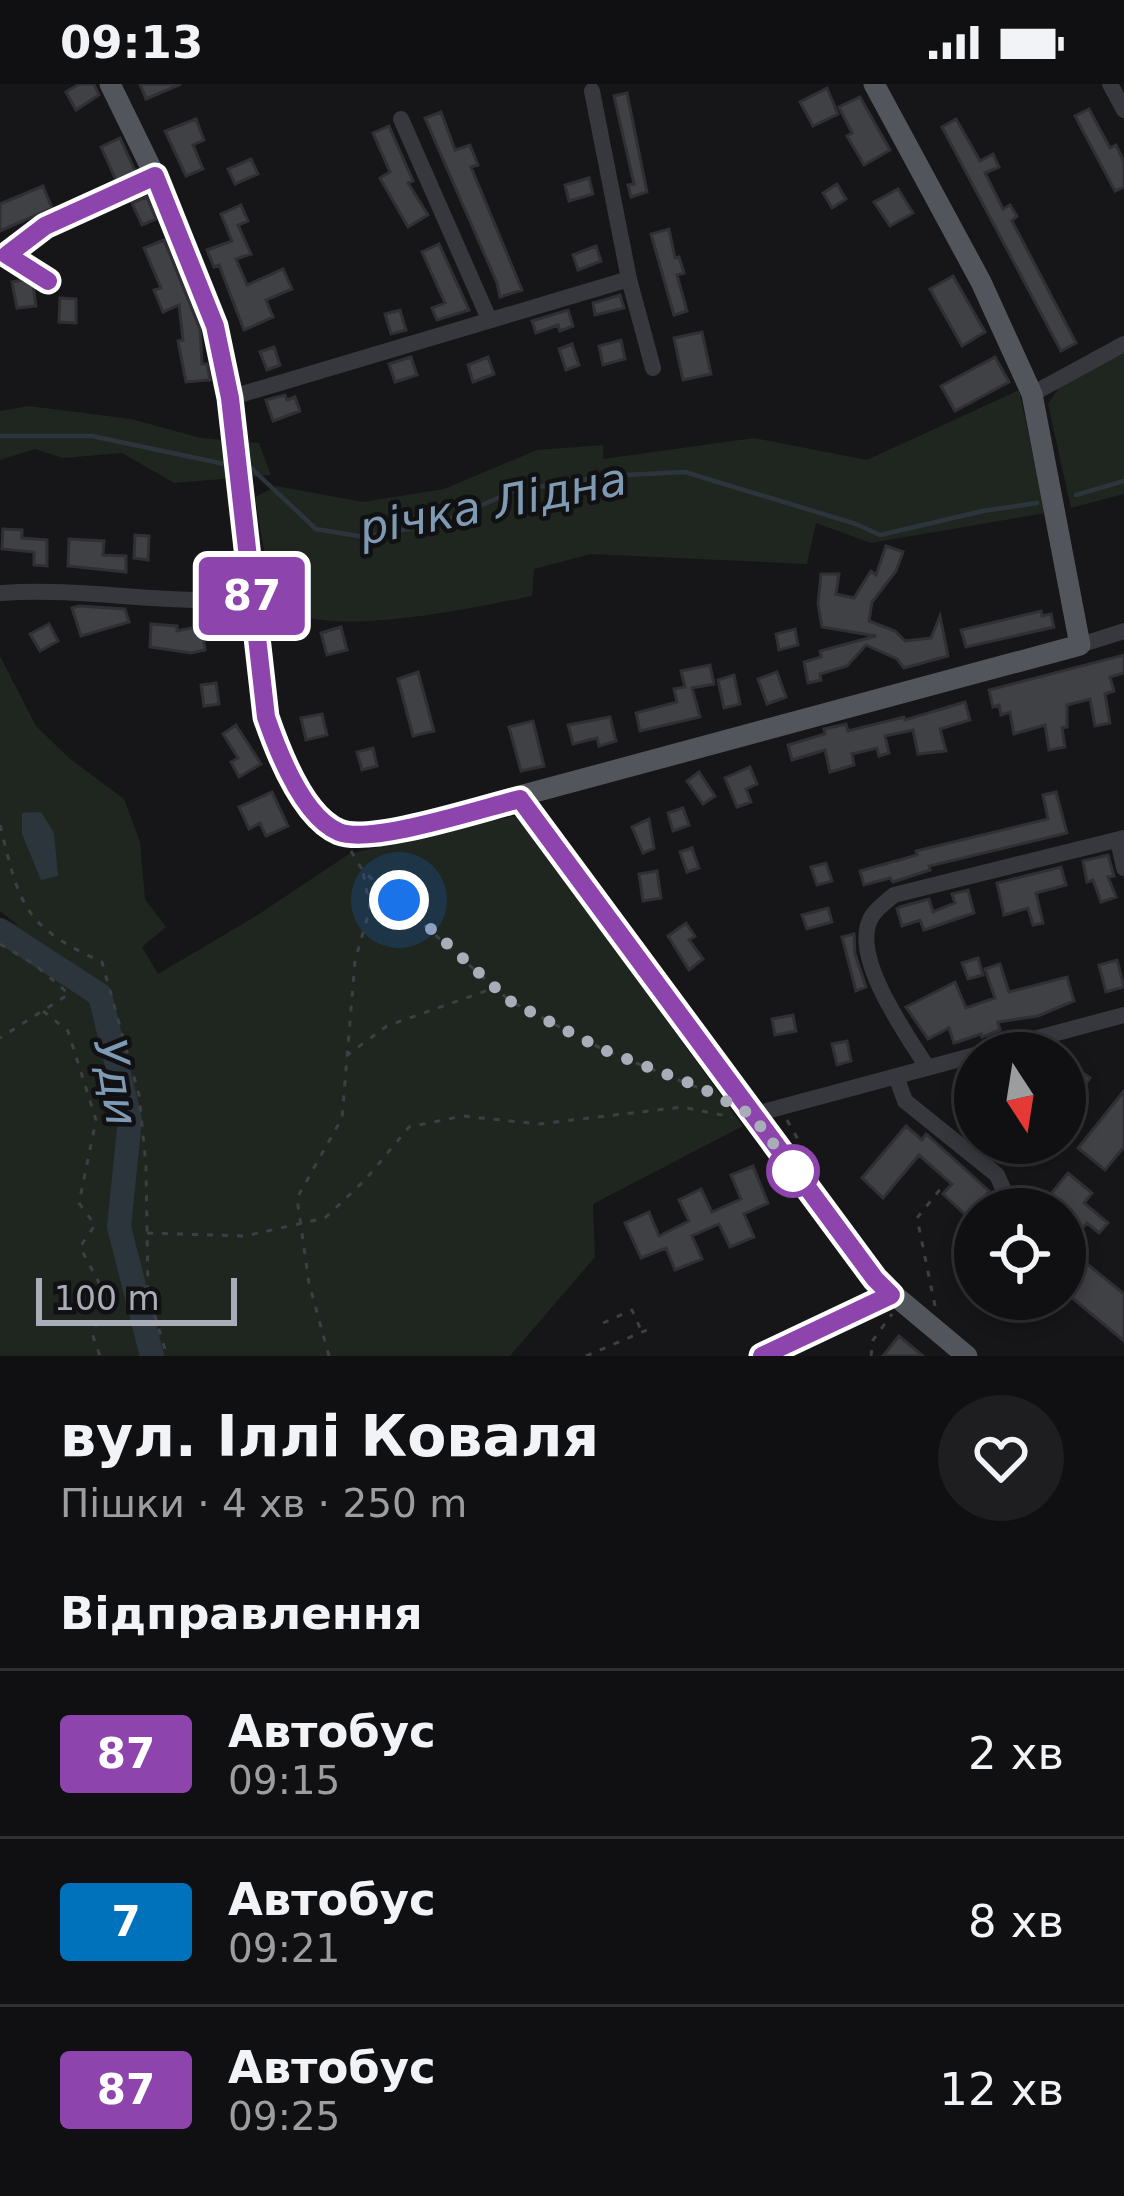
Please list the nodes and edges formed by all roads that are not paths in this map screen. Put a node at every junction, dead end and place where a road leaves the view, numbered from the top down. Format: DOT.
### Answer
graph roads {
  1 [pos="110,84"];
  2 [pos="874,84"];
  3 [pos="1111,84"];
  4 [pos="592,91"];
  5 [pos="1124,110"];
  6 [pos="401,119"];
  7 [pos="155,176"];
  8 [pos="3,253"];
  9 [pos="629,279"];
  10 [pos="48,281"];
  11 [pos="489,319"];
  12 [pos="1124,344"];
  13 [pos="653,368"];
  14 [pos="1032,394"];
  15 [pos="230,398"];
  16 [pos="2,593"];
  17 [pos="252,598"];
  18 [pos="1124,631"];
  19 [pos="1080,645"];
  20 [pos="520,799"];
  21 [pos="1121,839"];
  22 [pos="1124,868"];
  23 [pos="1124,1016"];
  24 [pos="1063,1032"];
  25 [pos="954,1060"];
  26 [pos="927,1067"];
  27 [pos="896,1076"];
  28 [pos="752,1115"];
  29 [pos="1003,1188"];
  30 [pos="905,1300"];
  31 [pos="762,1356"];
  32 [pos="967,1356"];
  1 -- 7 [label="main road"];
  2 -- 14 [label="main road"];
  3 -- 5 [label="street"];
  4 -- 9 [label="street"];
  6 -- 11 [label="street"];
  7 -- 8 [label="street"];
  7 -- 15 [label="main road"];
  8 -- 10 [label="street"];
  9 -- 11 [label="street"];
  9 -- 13 [label="street"];
  11 -- 15 [label="street"];
  12 -- 14 [label="street"];
  14 -- 19 [label="main road"];
  15 -- 17 [label="main road"];
  16 -- 17 [label="street"];
  17 -- 20 [label="main road"];
  18 -- 19 [label="street"];
  19 -- 20 [label="main road"];
  20 -- 28 [label="main road"];
  21 -- 22 [label="street"];
  21 -- 26 [label="street"];
  23 -- 24 [label="street"];
  25 -- 26 [label="street"];
  26 -- 27 [label="street"];
  27 -- 28 [label="street"];
  27 -- 29 [label="street"];
  28 -- 30 [label="main road"];
  30 -- 31 [label="street"];
  30 -- 32 [label="main road"];
}
